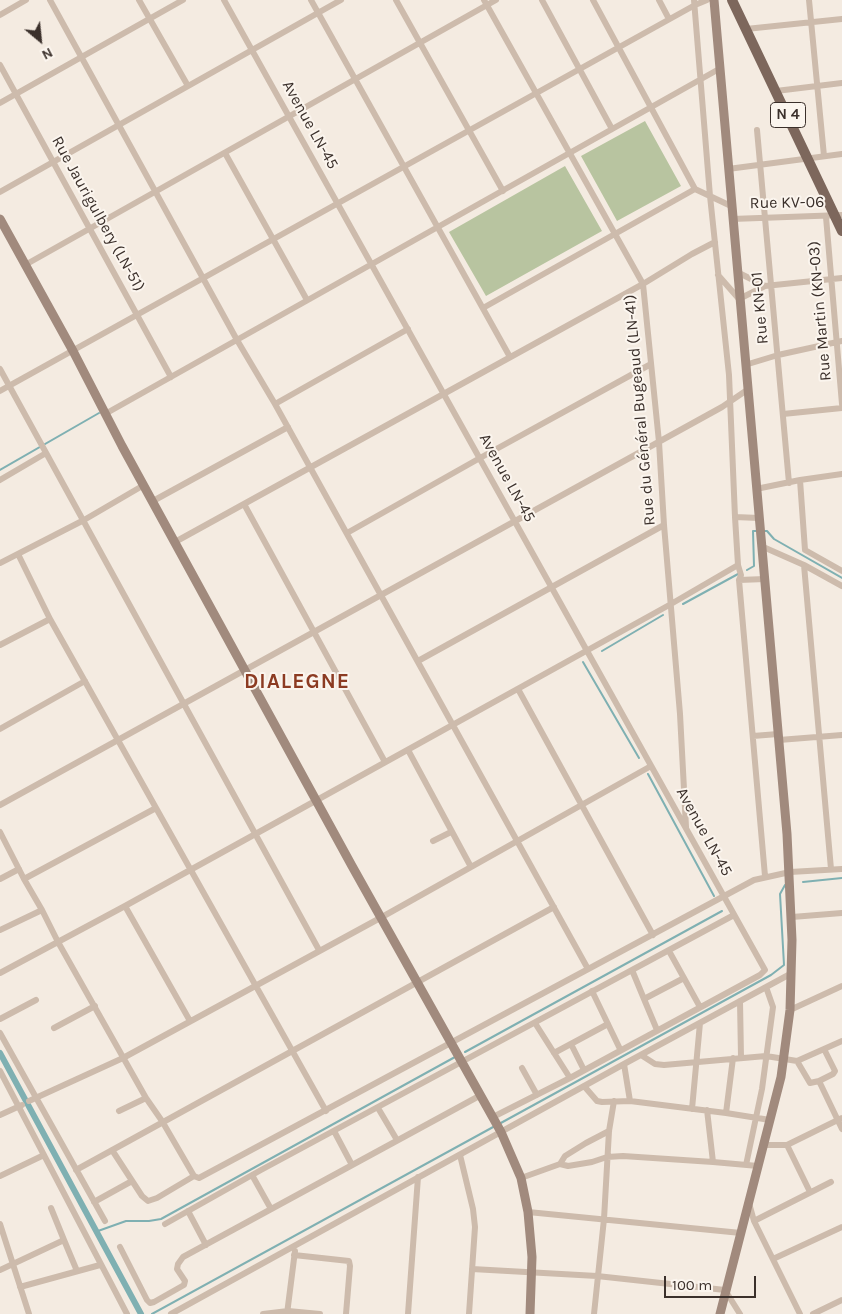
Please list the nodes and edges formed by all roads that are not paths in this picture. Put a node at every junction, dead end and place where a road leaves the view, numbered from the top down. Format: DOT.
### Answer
graph roads {
  1 [pos="26,0"];
  2 [pos="50,0"];
  3 [pos="139,0"];
  4 [pos="183,0"];
  5 [pos="224,0"];
  6 [pos="310,0"];
  7 [pos="341,0"];
  8 [pos="396,0"];
  9 [pos="496,0"];
  10 [pos="542,0"];
  11 [pos="592,0"];
  12 [pos="659,0"];
  13 [pos="707,0"];
  14 [pos="714,0"];
  15 [pos="732,0"];
  16 [pos="809,0"];
  17 [pos="694,2"];
  18 [pos="485,3"];
  19 [pos="318,13"];
  20 [pos="0,15"];
  21 [pos="150,19"];
  22 [pos="669,19"];
  23 [pos="842,19"];
  24 [pos="811,22"];
  25 [pos="746,29"];
  26 [pos="420,43"];
  27 [pos="618,48"];
  28 [pos="252,50"];
  29 [pos="82,57"];
  30 [pos="0,65"];
  31 [pos="580,69"];
  32 [pos="719,69"];
  33 [pos="355,79"];
  34 [pos="701,80"];
  35 [pos="842,83"];
  36 [pos="188,86"];
  37 [pos="817,86"];
  38 [pos="776,91"];
  39 [pos="536,93"];
  40 [pos="16,94"];
  41 [pos="0,104"];
  42 [pos="650,108"];
  43 [pos="289,116"];
  44 [pos="119,125"];
  45 [pos="612,129"];
  46 [pos="469,130"];
  47 [pos="758,130"];
  48 [pos="569,153"];
  49 [pos="225,154"];
  50 [pos="842,154"];
  51 [pos="824,156"];
  52 [pos="808,158"];
  53 [pos="53,162"];
  54 [pos="761,164"];
  55 [pos="404,167"];
  56 [pos="728,169"];
  57 [pos="695,189"];
  58 [pos="156,191"];
  59 [pos="503,191"];
  60 [pos="0,192"];
  61 [pos="710,196"];
  62 [pos="338,204"];
  63 [pos="731,206"];
  64 [pos="766,216"];
  65 [pos="834,216"];
  66 [pos="0,219"];
  67 [pos="732,219"];
  68 [pos="438,227"];
  69 [pos="90,228"];
  70 [pos="842,231"];
  71 [pos="614,234"];
  72 [pos="273,239"];
  73 [pos="716,242"];
  74 [pos="372,264"];
  75 [pos="25,265"];
  76 [pos="736,272"];
  77 [pos="718,275"];
  78 [pos="203,278"];
  79 [pos="842,278"];
  80 [pos="831,279"];
  81 [pos="643,284"];
  82 [pos="772,285"];
  83 [pos="765,286"];
  84 [pos="739,299"];
  85 [pos="307,300"];
  86 [pos="482,308"];
  87 [pos="137,315"];
  88 [pos="408,328"];
  89 [pos="237,340"];
  90 [pos="839,342"];
  91 [pos="72,351"];
  92 [pos="778,355"];
  93 [pos="510,357"];
  94 [pos="651,364"];
  95 [pos="745,365"];
  96 [pos="0,369"];
  97 [pos="171,377"];
  98 [pos="9,386"];
  99 [pos="747,390"];
  100 [pos="0,391"];
  101 [pos="444,393"];
  102 [pos="729,403"];
  103 [pos="276,404"];
  104 [pos="842,404"];
  105 [pos="842,408"];
  106 [pos="105,414"];
  107 [pos="783,414"];
  108 [pos="288,427"];
  109 [pos="659,442"];
  110 [pos="46,453"];
  111 [pos="480,458"];
  112 [pos="310,467"];
  113 [pos="842,474"];
  114 [pos="0,480"];
  115 [pos="800,480"];
  116 [pos="789,483"];
  117 [pos="144,485"];
  118 [pos="756,489"];
  119 [pos="153,501"];
  120 [pos="244,504"];
  121 [pos="735,517"];
  122 [pos="759,518"];
  123 [pos="84,520"];
  124 [pos="515,521"];
  125 [pos="664,525"];
  126 [pos="347,533"];
  127 [pos="175,542"];
  128 [pos="761,546"];
  129 [pos="18,554"];
  130 [pos="0,563"];
  131 [pos="738,565"];
  132 [pos="804,565"];
  133 [pos="842,571"];
  134 [pos="765,579"];
  135 [pos="739,580"];
  136 [pos="842,586"];
  137 [pos="552,587"];
  138 [pos="381,595"];
  139 [pos="671,604"];
  140 [pos="50,618"];
  141 [pos="314,632"];
  142 [pos="0,645"];
  143 [pos="587,650"];
  144 [pos="418,661"];
  145 [pos="245,670"];
  146 [pos="85,681"];
  147 [pos="518,689"];
  148 [pos="184,704"];
  149 [pos="453,725"];
  150 [pos="0,729"];
  151 [pos="842,735"];
  152 [pos="753,736"];
  153 [pos="779,737"];
  154 [pos="820,737"];
  155 [pos="118,740"];
  156 [pos="408,750"];
  157 [pos="386,762"];
  158 [pos="651,766"];
  159 [pos="317,800"];
  160 [pos="0,805"];
  161 [pos="581,805"];
  162 [pos="156,808"];
  163 [pos="686,828"];
  164 [pos="0,832"];
  165 [pos="451,832"];
  166 [pos="256,834"];
  167 [pos="517,840"];
  168 [pos="433,841"];
  169 [pos="471,867"];
  170 [pos="842,868"];
  171 [pos="19,869"];
  172 [pos="831,869"];
  173 [pos="191,870"];
  174 [pos="790,872"];
  175 [pos="765,876"];
  176 [pos="0,879"];
  177 [pos="24,879"];
  178 [pos="724,895"];
  179 [pos="125,906"];
  180 [pos="554,907"];
  181 [pos="42,910"];
  182 [pos="842,913"];
  183 [pos="734,915"];
  184 [pos="382,917"];
  185 [pos="792,917"];
  186 [pos="0,930"];
  187 [pos="653,934"];
  188 [pos="58,942"];
  189 [pos="319,950"];
  190 [pos="668,950"];
  191 [pos="588,969"];
  192 [pos="632,970"];
  193 [pos="0,973"];
  194 [pos="792,974"];
  195 [pos="684,978"];
  196 [pos="417,981"];
  197 [pos="255,985"];
  198 [pos="842,986"];
  199 [pos="766,987"];
  200 [pos="592,991"];
  201 [pos="644,999"];
  202 [pos="36,1000"];
  203 [pos="740,1001"];
  204 [pos="95,1006"];
  205 [pos="700,1007"];
  206 [pos="790,1010"];
  207 [pos="0,1020"];
  208 [pos="190,1021"];
  209 [pos="535,1023"];
  210 [pos="700,1023"];
  211 [pos="608,1024"];
  212 [pos="54,1028"];
  213 [pos="657,1030"];
  214 [pos="0,1033"];
  215 [pos="842,1041"];
  216 [pos="452,1043"];
  217 [pos="571,1044"];
  218 [pos="620,1049"];
  219 [pos="824,1049"];
  220 [pos="292,1051"];
  221 [pos="554,1052"];
  222 [pos="640,1055"];
  223 [pos="766,1056"];
  224 [pos="741,1057"];
  225 [pos="123,1058"];
  226 [pos="733,1058"];
  227 [pos="784,1058"];
  228 [pos="797,1061"];
  229 [pos="463,1062"];
  230 [pos="696,1063"];
  231 [pos="624,1064"];
  232 [pos="522,1068"];
  233 [pos="584,1070"];
  234 [pos="0,1071"];
  235 [pos="570,1078"];
  236 [pos="818,1081"];
  237 [pos="584,1086"];
  238 [pos="481,1095"];
  239 [pos="537,1095"];
  240 [pos="146,1098"];
  241 [pos="614,1101"];
  242 [pos="630,1101"];
  243 [pos="27,1102"];
  244 [pos="378,1108"];
  245 [pos="692,1108"];
  246 [pos="707,1110"];
  247 [pos="119,1111"];
  248 [pos="326,1111"];
  249 [pos="726,1113"];
  250 [pos="0,1115"];
  251 [pos="756,1118"];
  252 [pos="840,1119"];
  253 [pos="770,1120"];
  254 [pos="162,1122"];
  255 [pos="497,1125"];
  256 [pos="842,1129"];
  257 [pos="334,1131"];
  258 [pos="609,1131"];
  259 [pos="397,1140"];
  260 [pos="764,1145"];
  261 [pos="787,1145"];
  262 [pos="112,1150"];
  263 [pos="44,1155"];
  264 [pos="460,1155"];
  265 [pos="607,1157"];
  266 [pos="713,1162"];
  267 [pos="352,1164"];
  268 [pos="560,1164"];
  269 [pos="746,1165"];
  270 [pos="758,1166"];
  271 [pos="76,1170"];
  272 [pos="252,1175"];
  273 [pos="0,1176"];
  274 [pos="194,1176"];
  275 [pos="418,1177"];
  276 [pos="521,1178"];
  277 [pos="132,1181"];
  278 [pos="831,1182"];
  279 [pos="810,1192"];
  280 [pos="94,1202"];
  281 [pos="748,1202"];
  282 [pos="51,1208"];
  283 [pos="271,1209"];
  284 [pos="188,1211"];
  285 [pos="528,1212"];
  286 [pos="604,1219"];
  287 [pos="105,1221"];
  288 [pos="754,1222"];
  289 [pos="0,1224"];
  290 [pos="165,1224"];
  291 [pos="842,1227"];
  292 [pos="741,1233"];
  293 [pos="64,1240"];
  294 [pos="206,1245"];
  295 [pos="296,1245"];
  296 [pos="120,1247"];
  297 [pos="294,1255"];
  298 [pos="773,1259"];
  299 [pos="14,1264"];
  300 [pos="100,1265"];
  301 [pos="472,1269"];
  302 [pos="0,1270"];
  303 [pos="77,1271"];
  304 [pos="532,1272"];
  305 [pos="597,1276"];
  306 [pos="20,1287"];
  307 [pos="725,1290"];
  308 [pos="842,1300"];
  309 [pos="288,1313"];
  310 [pos="29,1314"];
  311 [pos="127,1314"];
  312 [pos="171,1314"];
  313 [pos="258,1314"];
  314 [pos="263,1314"];
  315 [pos="320,1314"];
  316 [pos="346,1314"];
  317 [pos="408,1314"];
  318 [pos="469,1314"];
  319 [pos="530,1314"];
  320 [pos="594,1314"];
  321 [pos="720,1314"];
  322 [pos="740,1314"];
  323 [pos="800,1314"];
  324 [pos="813,1314"];
  1 -- 20 [label="street"];
  2 -- 29 [label="street"];
  3 -- 21 [label="street"];
  4 -- 21 [label="street"];
  5 -- 28 [label="street, Avenue LN-45"];
  6 -- 19 [label="street"];
  7 -- 19 [label="street"];
  8 -- 26 [label="street"];
  9 -- 18 [label="street"];
  10 -- 31 [label="street"];
  11 -- 27 [label="street"];
  12 -- 22 [label="street"];
  13 -- 17 [label="street"];
  14 -- 32 [label="street"];
  15 -- 25 [label="main road, N 4"];
  16 -- 24 [label="street"];
  17 -- 22 [label="street"];
  17 -- 34 [label="street"];
  18 -- 26 [label="street"];
  18 -- 39 [label="street, Rue du Général Bugeaud (LN-41)"];
  19 -- 28 [label="street"];
  19 -- 33 [label="street"];
  21 -- 29 [label="street"];
  21 -- 36 [label="street"];
  22 -- 27 [label="street"];
  23 -- 24 [label="street"];
  24 -- 25 [label="street"];
  24 -- 37 [label="street"];
  25 -- 38 [label="main road, N 4"];
  26 -- 33 [label="street"];
  26 -- 46 [label="street"];
  27 -- 31 [label="street"];
  27 -- 42 [label="street"];
  28 -- 36 [label="street"];
  28 -- 43 [label="street, Avenue LN-45"];
  29 -- 40 [label="street"];
  29 -- 44 [label="street"];
  30 -- 40 [label="street, Rue Jaurigulbery (LN-51)"];
  31 -- 39 [label="street"];
  31 -- 45 [label="street"];
  32 -- 34 [label="street"];
  32 -- 56 [label="street"];
  33 -- 43 [label="street"];
  33 -- 55 [label="street"];
  34 -- 42 [label="street"];
  34 -- 61 [label="street"];
  35 -- 37 [label="street"];
  36 -- 44 [label="street"];
  37 -- 38 [label="street"];
  37 -- 51 [label="street"];
  38 -- 52 [label="main road, N 4"];
  39 -- 46 [label="street"];
  39 -- 48 [label="street, Rue du Général Bugeaud (LN-41)"];
  40 -- 41 [label="street"];
  40 -- 53 [label="street, Rue Jaurigulbery (LN-51)"];
  42 -- 45 [label="street"];
  42 -- 57 [label="street"];
  43 -- 49 [label="street"];
  43 -- 62 [label="street, Avenue LN-45"];
  44 -- 53 [label="street"];
  44 -- 58 [label="street"];
  45 -- 48 [label="street"];
  46 -- 55 [label="street"];
  46 -- 59 [label="street"];
  47 -- 54 [label="street, Rue KN-01"];
  48 -- 59 [label="street"];
  48 -- 71 [label="street, Rue du Général Bugeaud (LN-41)"];
  49 -- 58 [label="street"];
  49 -- 72 [label="street"];
  50 -- 51 [label="street"];
  51 -- 52 [label="street"];
  52 -- 54 [label="street"];
  52 -- 65 [label="main road, N 4"];
  53 -- 60 [label="street"];
  53 -- 69 [label="street, Rue Jaurigulbery (LN-51)"];
  54 -- 56 [label="street"];
  54 -- 64 [label="street, Rue KN-01"];
  55 -- 62 [label="street"];
  55 -- 68 [label="street"];
  56 -- 63 [label="street"];
  57 -- 61 [label="street"];
  57 -- 71 [label="street"];
  58 -- 69 [label="street"];
  58 -- 78 [label="street"];
  59 -- 68 [label="street"];
  61 -- 63 [label="street"];
  61 -- 73 [label="street"];
  62 -- 72 [label="street"];
  62 -- 74 [label="street, Avenue LN-45"];
  63 -- 67 [label="street"];
  64 -- 65 [label="street, Rue KV-06"];
  64 -- 67 [label="street, Rue KV-06"];
  64 -- 82 [label="street, Rue KN-01"];
  65 -- 70 [label="main road, N 4"];
  65 -- 80 [label="street, Rue Martin (KN-03)"];
  66 -- 75 [label="street"];
  67 -- 76 [label="street"];
  68 -- 74 [label="street"];
  68 -- 86 [label="street"];
  69 -- 75 [label="street"];
  69 -- 87 [label="street, Rue Jaurigulbery (LN-51)"];
  71 -- 81 [label="street, Rue du Général Bugeaud (LN-41)"];
  71 -- 86 [label="street"];
  72 -- 78 [label="street"];
  72 -- 85 [label="street"];
  73 -- 77 [label="street"];
  73 -- 81 [label="street"];
  74 -- 85 [label="street"];
  74 -- 88 [label="street, Avenue LN-45"];
  75 -- 91 [label="street"];
  76 -- 83 [label="street"];
  76 -- 84 [label="street"];
  77 -- 84 [label="street"];
  77 -- 102 [label="street"];
  78 -- 87 [label="street"];
  78 -- 89 [label="street"];
  79 -- 80 [label="street"];
  80 -- 82 [label="street"];
  80 -- 90 [label="street, Rue Martin (KN-03)"];
  81 -- 93 [label="street"];
  81 -- 94 [label="street, Rue du Général Bugeaud (LN-41)"];
  82 -- 83 [label="street"];
  82 -- 92 [label="street, Rue KN-01"];
  83 -- 84 [label="street"];
  84 -- 95 [label="street"];
  85 -- 89 [label="street"];
  86 -- 93 [label="street"];
  87 -- 91 [label="street"];
  87 -- 97 [label="street, Rue Jaurigulbery (LN-51)"];
  88 -- 101 [label="street, Avenue LN-45"];
  88 -- 103 [label="street"];
  89 -- 97 [label="street"];
  89 -- 103 [label="street"];
  90 -- 92 [label="street"];
  90 -- 104 [label="street, Rue Martin (KN-03)"];
  91 -- 98 [label="street"];
  91 -- 106 [label="street"];
  92 -- 95 [label="street"];
  92 -- 107 [label="street, Rue KN-01"];
  93 -- 101 [label="street"];
  94 -- 109 [label="street, Rue du Général Bugeaud (LN-41)"];
  94 -- 111 [label="street"];
  95 -- 99 [label="street"];
  96 -- 98 [label="street"];
  97 -- 106 [label="street"];
  98 -- 100 [label="street"];
  98 -- 110 [label="street"];
  99 -- 102 [label="street"];
  99 -- 118 [label="street"];
  101 -- 111 [label="street, Avenue LN-45"];
  101 -- 112 [label="street"];
  102 -- 109 [label="street"];
  102 -- 121 [label="street"];
  103 -- 108 [label="street"];
  105 -- 107 [label="street"];
  106 -- 117 [label="street"];
  107 -- 116 [label="street, Rue KN-01"];
  108 -- 112 [label="street"];
  108 -- 119 [label="street"];
  109 -- 124 [label="street"];
  109 -- 125 [label="street, Rue du Général Bugeaud (LN-41)"];
  110 -- 114 [label="street"];
  110 -- 123 [label="street"];
  111 -- 124 [label="street, Avenue LN-45"];
  111 -- 126 [label="street"];
  112 -- 120 [label="street"];
  112 -- 126 [label="street"];
  113 -- 115 [label="street"];
  115 -- 116 [label="street"];
  115 -- 133 [label="street"];
  116 -- 118 [label="street"];
  117 -- 119 [label="street"];
  117 -- 123 [label="street"];
  118 -- 122 [label="street"];
  119 -- 127 [label="street"];
  120 -- 127 [label="street"];
  120 -- 141 [label="street"];
  121 -- 122 [label="street"];
  121 -- 131 [label="street"];
  122 -- 128 [label="street"];
  123 -- 129 [label="street"];
  123 -- 148 [label="street"];
  124 -- 137 [label="street, Avenue LN-45"];
  124 -- 138 [label="street"];
  125 -- 137 [label="street"];
  125 -- 139 [label="street, Rue du Général Bugeaud (LN-41)"];
  126 -- 138 [label="street"];
  127 -- 145 [label="street"];
  128 -- 132 [label="street"];
  128 -- 134 [label="street"];
  129 -- 130 [label="street"];
  129 -- 140 [label="street"];
  131 -- 135 [label="street"];
  131 -- 139 [label="street"];
  132 -- 136 [label="street"];
  132 -- 154 [label="street"];
  134 -- 135 [label="street"];
  134 -- 153 [label="street"];
  135 -- 152 [label="street"];
  137 -- 143 [label="street, Avenue LN-45"];
  137 -- 144 [label="street"];
  138 -- 141 [label="street"];
  138 -- 144 [label="street"];
  139 -- 143 [label="street"];
  139 -- 163 [label="street, Rue du Général Bugeaud (LN-41)"];
  140 -- 142 [label="street"];
  140 -- 146 [label="street"];
  141 -- 145 [label="street"];
  141 -- 157 [label="street"];
  143 -- 147 [label="street"];
  143 -- 158 [label="street, Avenue LN-45"];
  144 -- 149 [label="street"];
  145 -- 148 [label="street"];
  145 -- 159 [label="street"];
  146 -- 150 [label="street"];
  146 -- 155 [label="street"];
  147 -- 149 [label="street"];
  147 -- 161 [label="street"];
  148 -- 155 [label="street"];
  148 -- 166 [label="street"];
  149 -- 156 [label="street"];
  149 -- 167 [label="street"];
  151 -- 154 [label="street"];
  152 -- 153 [label="street"];
  152 -- 175 [label="street"];
  153 -- 154 [label="street"];
  153 -- 174 [label="street"];
  154 -- 172 [label="street"];
  155 -- 160 [label="street"];
  155 -- 162 [label="street"];
  156 -- 157 [label="street"];
  156 -- 165 [label="street"];
  157 -- 159 [label="street"];
  158 -- 161 [label="street"];
  158 -- 163 [label="street, Avenue LN-45"];
  159 -- 166 [label="street"];
  159 -- 184 [label="street"];
  161 -- 167 [label="street"];
  161 -- 187 [label="street"];
  162 -- 173 [label="street"];
  162 -- 177 [label="street"];
  163 -- 178 [label="street, Avenue LN-45"];
  164 -- 171 [label="street"];
  165 -- 168 [label="street"];
  165 -- 169 [label="street"];
  166 -- 173 [label="street"];
  166 -- 189 [label="street"];
  167 -- 169 [label="street"];
  167 -- 180 [label="street"];
  169 -- 184 [label="street"];
  170 -- 172 [label="street"];
  171 -- 176 [label="street"];
  171 -- 177 [label="street"];
  172 -- 174 [label="street"];
  173 -- 179 [label="street"];
  173 -- 197 [label="street"];
  174 -- 175 [label="street"];
  174 -- 185 [label="street"];
  175 -- 178 [label="street"];
  177 -- 181 [label="street"];
  178 -- 183 [label="street, Avenue LN-45"];
  178 -- 187 [label="street"];
  179 -- 188 [label="street"];
  179 -- 208 [label="street"];
  180 -- 191 [label="street"];
  180 -- 196 [label="street"];
  181 -- 186 [label="street"];
  181 -- 188 [label="street"];
  182 -- 185 [label="street"];
  183 -- 190 [label="street"];
  183 -- 205 [label="street, Avenue LN-45"];
  184 -- 189 [label="street"];
  184 -- 196 [label="street"];
  185 -- 194 [label="street"];
  187 -- 191 [label="street"];
  188 -- 193 [label="street"];
  188 -- 204 [label="street"];
  189 -- 197 [label="street"];
  190 -- 192 [label="street"];
  190 -- 195 [label="street"];
  191 -- 216 [label="street"];
  192 -- 200 [label="street"];
  192 -- 201 [label="street"];
  194 -- 199 [label="street"];
  194 -- 206 [label="street"];
  195 -- 201 [label="street"];
  195 -- 205 [label="street"];
  196 -- 216 [label="street"];
  196 -- 220 [label="street"];
  197 -- 208 [label="street"];
  197 -- 220 [label="street"];
  198 -- 206 [label="street"];
  199 -- 203 [label="street"];
  199 -- 223 [label="street"];
  200 -- 209 [label="street"];
  200 -- 211 [label="street"];
  201 -- 213 [label="street"];
  202 -- 207 [label="street"];
  203 -- 210 [label="street"];
  203 -- 224 [label="street"];
  204 -- 212 [label="street"];
  204 -- 225 [label="street"];
  205 -- 213 [label="street"];
  206 -- 227 [label="street"];
  208 -- 225 [label="street"];
  209 -- 221 [label="street"];
  209 -- 229 [label="street"];
  210 -- 222 [label="street"];
  210 -- 230 [label="street"];
  211 -- 217 [label="street"];
  211 -- 218 [label="street"];
  213 -- 218 [label="street"];
  214 -- 243 [label="street"];
  215 -- 219 [label="street"];
  216 -- 229 [label="street"];
  216 -- 248 [label="street"];
  217 -- 221 [label="street"];
  217 -- 233 [label="street"];
  218 -- 233 [label="street"];
  219 -- 228 [label="street"];
  219 -- 236 [label="street"];
  220 -- 248 [label="street"];
  220 -- 254 [label="street"];
  221 -- 235 [label="street"];
  222 -- 230 [label="street"];
  222 -- 231 [label="street"];
  223 -- 224 [label="street"];
  223 -- 227 [label="street"];
  223 -- 251 [label="street"];
  224 -- 226 [label="street"];
  225 -- 240 [label="street"];
  225 -- 243 [label="street"];
  226 -- 230 [label="street"];
  226 -- 249 [label="street"];
  227 -- 228 [label="street"];
  227 -- 253 [label="street"];
  228 -- 236 [label="street"];
  229 -- 238 [label="street"];
  229 -- 244 [label="street"];
  230 -- 245 [label="street"];
  231 -- 237 [label="street"];
  231 -- 242 [label="street"];
  232 -- 239 [label="street"];
  233 -- 235 [label="street"];
  234 -- 243 [label="street"];
  235 -- 239 [label="street"];
  236 -- 252 [label="street"];
  237 -- 241 [label="street"];
  237 -- 255 [label="street"];
  238 -- 255 [label="street"];
  238 -- 259 [label="street"];
  239 -- 255 [label="street"];
  240 -- 247 [label="street"];
  240 -- 254 [label="street"];
  241 -- 242 [label="street"];
  241 -- 258 [label="street"];
  242 -- 245 [label="street"];
  243 -- 250 [label="street"];
  243 -- 263 [label="street"];
  243 -- 271 [label="street"];
  244 -- 257 [label="street"];
  244 -- 259 [label="street"];
  245 -- 246 [label="street"];
  246 -- 249 [label="street"];
  246 -- 266 [label="street"];
  248 -- 274 [label="street"];
  249 -- 251 [label="street"];
  251 -- 253 [label="street"];
  251 -- 269 [label="street"];
  252 -- 256 [label="street"];
  252 -- 261 [label="street"];
  253 -- 260 [label="street"];
  254 -- 262 [label="street"];
  254 -- 274 [label="street"];
  255 -- 264 [label="street"];
  255 -- 276 [label="street"];
  257 -- 267 [label="street"];
  257 -- 272 [label="street"];
  258 -- 265 [label="street"];
  258 -- 268 [label="street"];
  259 -- 267 [label="street"];
  260 -- 261 [label="street"];
  260 -- 270 [label="street"];
  261 -- 279 [label="street"];
  262 -- 271 [label="street"];
  262 -- 277 [label="street"];
  263 -- 273 [label="street"];
  263 -- 300 [label="street"];
  264 -- 275 [label="street"];
  264 -- 301 [label="street"];
  265 -- 266 [label="street"];
  265 -- 268 [label="street"];
  265 -- 286 [label="street"];
  266 -- 269 [label="street"];
  267 -- 283 [label="street"];
  268 -- 276 [label="street"];
  269 -- 270 [label="street"];
  270 -- 281 [label="street"];
  271 -- 280 [label="street"];
  272 -- 283 [label="street"];
  272 -- 284 [label="street"];
  274 -- 277 [label="street"];
  275 -- 295 [label="street"];
  275 -- 317 [label="street"];
  276 -- 285 [label="street"];
  277 -- 280 [label="street"];
  278 -- 279 [label="street"];
  279 -- 288 [label="street"];
  280 -- 287 [label="street"];
  281 -- 288 [label="street"];
  281 -- 292 [label="street"];
  282 -- 293 [label="street"];
  283 -- 294 [label="street"];
  284 -- 290 [label="street"];
  284 -- 294 [label="street"];
  285 -- 286 [label="street"];
  285 -- 304 [label="street"];
  286 -- 292 [label="street"];
  286 -- 305 [label="street"];
  288 -- 298 [label="street"];
  289 -- 299 [label="street"];
  291 -- 298 [label="street"];
  292 -- 307 [label="street"];
  293 -- 299 [label="street"];
  293 -- 303 [label="street"];
  294 -- 296 [label="street"];
  295 -- 297 [label="street"];
  295 -- 312 [label="street"];
  297 -- 309 [label="street"];
  297 -- 316 [label="street"];
  298 -- 323 [label="street"];
  299 -- 302 [label="street"];
  299 -- 306 [label="street"];
  300 -- 303 [label="street"];
  300 -- 311 [label="street"];
  301 -- 304 [label="street"];
  301 -- 318 [label="street"];
  303 -- 306 [label="street"];
  304 -- 305 [label="street"];
  304 -- 319 [label="street"];
  305 -- 307 [label="street"];
  305 -- 320 [label="street"];
  306 -- 310 [label="street"];
  307 -- 321 [label="street"];
  307 -- 322 [label="street"];
  308 -- 324 [label="street"];
  309 -- 314 [label="street"];
  309 -- 315 [label="street"];
  313 -- 314 [label="street"];
}
